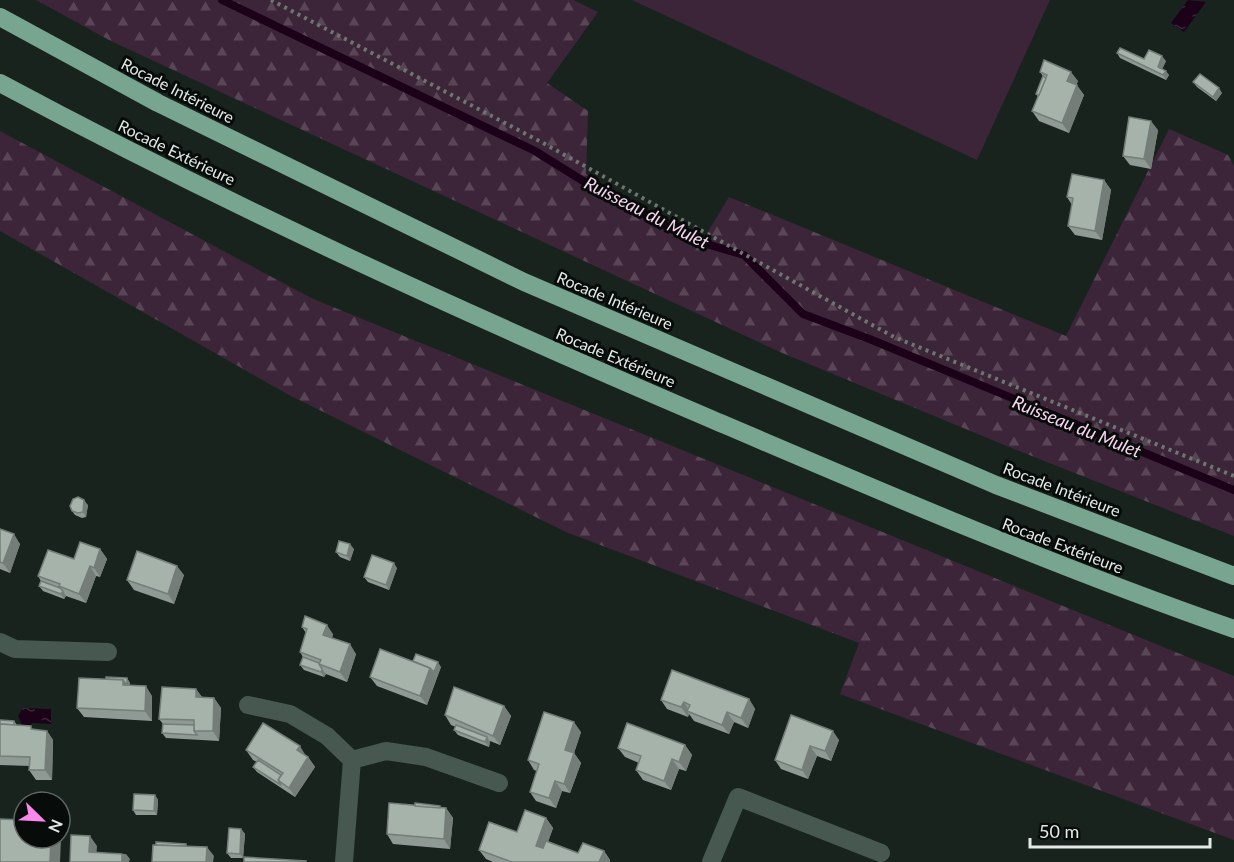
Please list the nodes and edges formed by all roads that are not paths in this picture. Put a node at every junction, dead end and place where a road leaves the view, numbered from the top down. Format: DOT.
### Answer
graph roads {
  1 [pos="0,17"];
  2 [pos="0,82"];
  3 [pos="1234,576"];
  4 [pos="1234,629"];
  5 [pos="0,642"];
  6 [pos="108,652"];
  7 [pos="248,705"];
  8 [pos="352,760"];
  9 [pos="499,783"];
  10 [pos="881,853"];
  11 [pos="344,862"];
  12 [pos="711,862"];
  1 -- 3 [label="highway, Rocade Intérieure"];
  2 -- 4 [label="highway, Rocade Extérieure"];
  5 -- 6 [label="street"];
  7 -- 8 [label="street"];
  8 -- 9 [label="street"];
  8 -- 11 [label="street"];
  10 -- 12 [label="street"];
}
